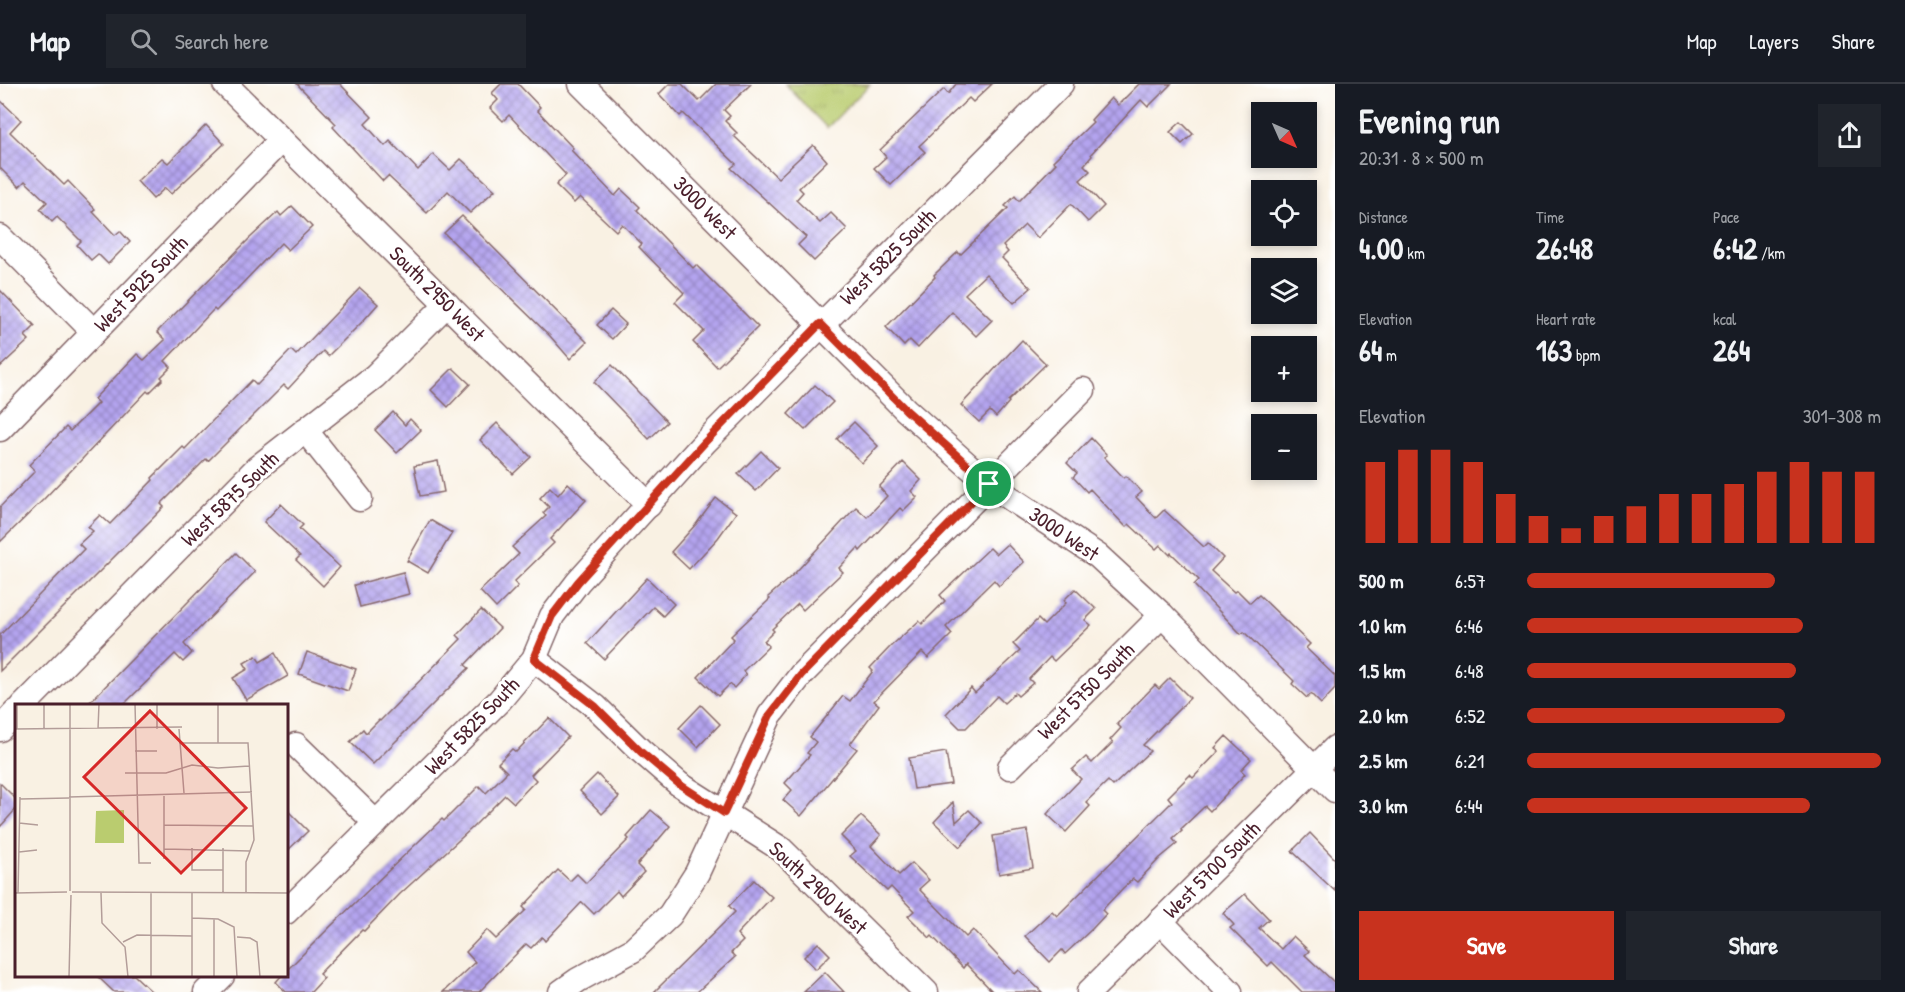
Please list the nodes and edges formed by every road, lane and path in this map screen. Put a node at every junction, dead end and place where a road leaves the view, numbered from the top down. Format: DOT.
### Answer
graph roads {
  1 [pos="225,84"];
  2 [pos="581,84"];
  3 [pos="1061,84"];
  4 [pos="281,140"];
  5 [pos="0,237"];
  6 [pos="447,304"];
  7 [pos="820,324"];
  8 [pos="94,332"];
  9 [pos="1083,390"];
  10 [pos="0,429"];
  11 [pos="305,430"];
  12 [pos="989,484"];
  13 [pos="360,499"];
  14 [pos="649,505"];
  15 [pos="1162,615"];
  16 [pos="534,659"];
  17 [pos="24,704"];
  18 [pos="15,713"];
  19 [pos="0,729"];
  20 [pos="296,745"];
  21 [pos="1335,748"];
  22 [pos="1010,767"];
  23 [pos="1314,768"];
  24 [pos="1335,790"];
  25 [pos="724,813"];
  26 [pos="376,823"];
  27 [pos="288,910"];
  28 [pos="1160,921"];
  29 [pos="914,988"];
  30 [pos="561,992"];
  31 [pos="1089,992"];
  32 [pos="1230,992"];
  1 -- 4 [label="street, South 2950 West"];
  2 -- 7 [label="street, 3000 West"];
  3 -- 7 [label="street, West 5825 South"];
  4 -- 6 [label="street, South 2950 West"];
  4 -- 8 [label="street, West 5925 South"];
  5 -- 8 [label="street"];
  6 -- 11 [label="street, West 5875 South"];
  6 -- 14 [label="street, South 2950 West"];
  7 -- 12 [label="street, 3000 West"];
  7 -- 14 [label="street, West 5825 South"];
  8 -- 10 [label="street, West 5925 South"];
  9 -- 12 [label="street"];
  11 -- 13 [label="street"];
  11 -- 17 [label="street, West 5875 South"];
  12 -- 15 [label="street, 3000 West"];
  12 -- 25 [label="street"];
  14 -- 16 [label="street, West 5825 South"];
  15 -- 22 [label="street, West 5750 South"];
  15 -- 23 [label="street, 3000 West"];
  16 -- 25 [label="street, South 2900 West"];
  16 -- 26 [label="street, West 5825 South"];
  18 -- 19 [label="street"];
  20 -- 26 [label="street"];
  21 -- 23 [label="street, West 5700 South"];
  23 -- 24 [label="street, 3000 West"];
  23 -- 28 [label="street, West 5700 South"];
  25 -- 29 [label="street, South 2900 West"];
  25 -- 30 [label="street"];
  26 -- 27 [label="street, West 5825 South"];
  28 -- 31 [label="street, West 5700 South"];
  28 -- 32 [label="street"];
}
